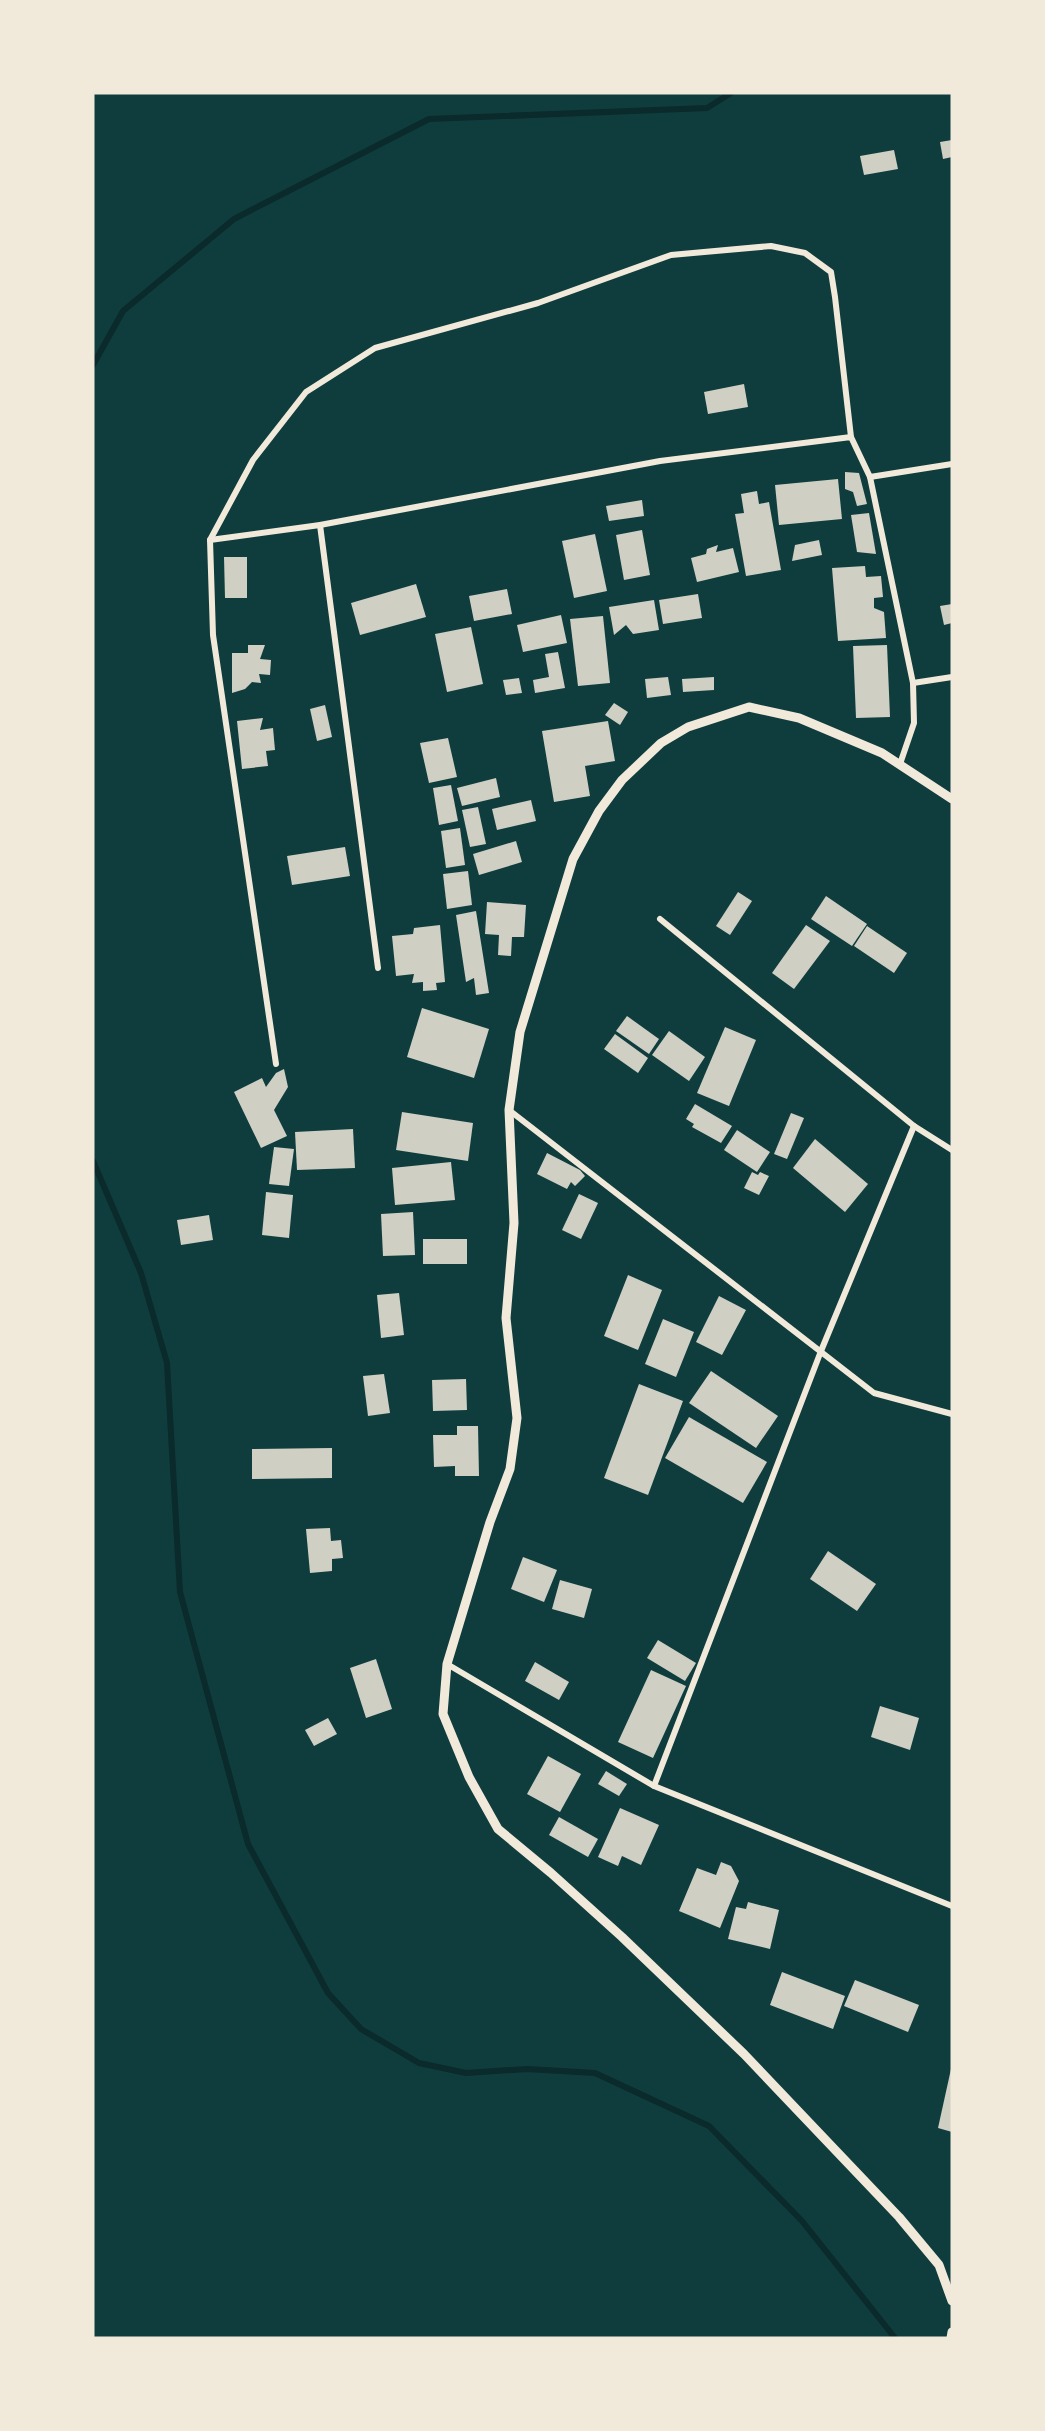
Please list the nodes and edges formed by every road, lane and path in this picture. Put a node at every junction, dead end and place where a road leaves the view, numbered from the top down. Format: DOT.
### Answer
graph roads {
  1 [pos="851,437"];
  2 [pos="952,464"];
  3 [pos="870,477"];
  4 [pos="320,525"];
  5 [pos="210,540"];
  6 [pos="952,677"];
  7 [pos="913,683"];
  8 [pos="900,764"];
  9 [pos="952,799"];
  10 [pos="660,919"];
  11 [pos="378,968"];
  12 [pos="276,1064"];
  13 [pos="509,1110"];
  14 [pos="914,1126"];
  15 [pos="952,1150"];
  16 [pos="821,1352"];
  17 [pos="952,1414"];
  18 [pos="447,1664"];
  19 [pos="654,1786"];
  20 [pos="952,1906"];
  21 [pos="952,2301"];
  22 [pos="952,2332"];
  23 [pos="951,2338"];
  1 -- 3 [label="street"];
  1 -- 4 [label="street"];
  1 -- 5 [label="street"];
  2 -- 3 [label="street"];
  3 -- 7 [label="street"];
  4 -- 5 [label="street"];
  4 -- 11 [label="street"];
  5 -- 12 [label="street"];
  6 -- 7 [label="street"];
  7 -- 8 [label="street"];
  8 -- 9 [label="street"];
  8 -- 13 [label="street"];
  10 -- 14 [label="street"];
  13 -- 16 [label="street"];
  13 -- 18 [label="street"];
  14 -- 15 [label="street"];
  14 -- 16 [label="street"];
  16 -- 17 [label="street"];
  16 -- 19 [label="street"];
  18 -- 19 [label="street"];
  18 -- 21 [label="street"];
  19 -- 20 [label="street"];
  22 -- 23 [label="street"];
}
